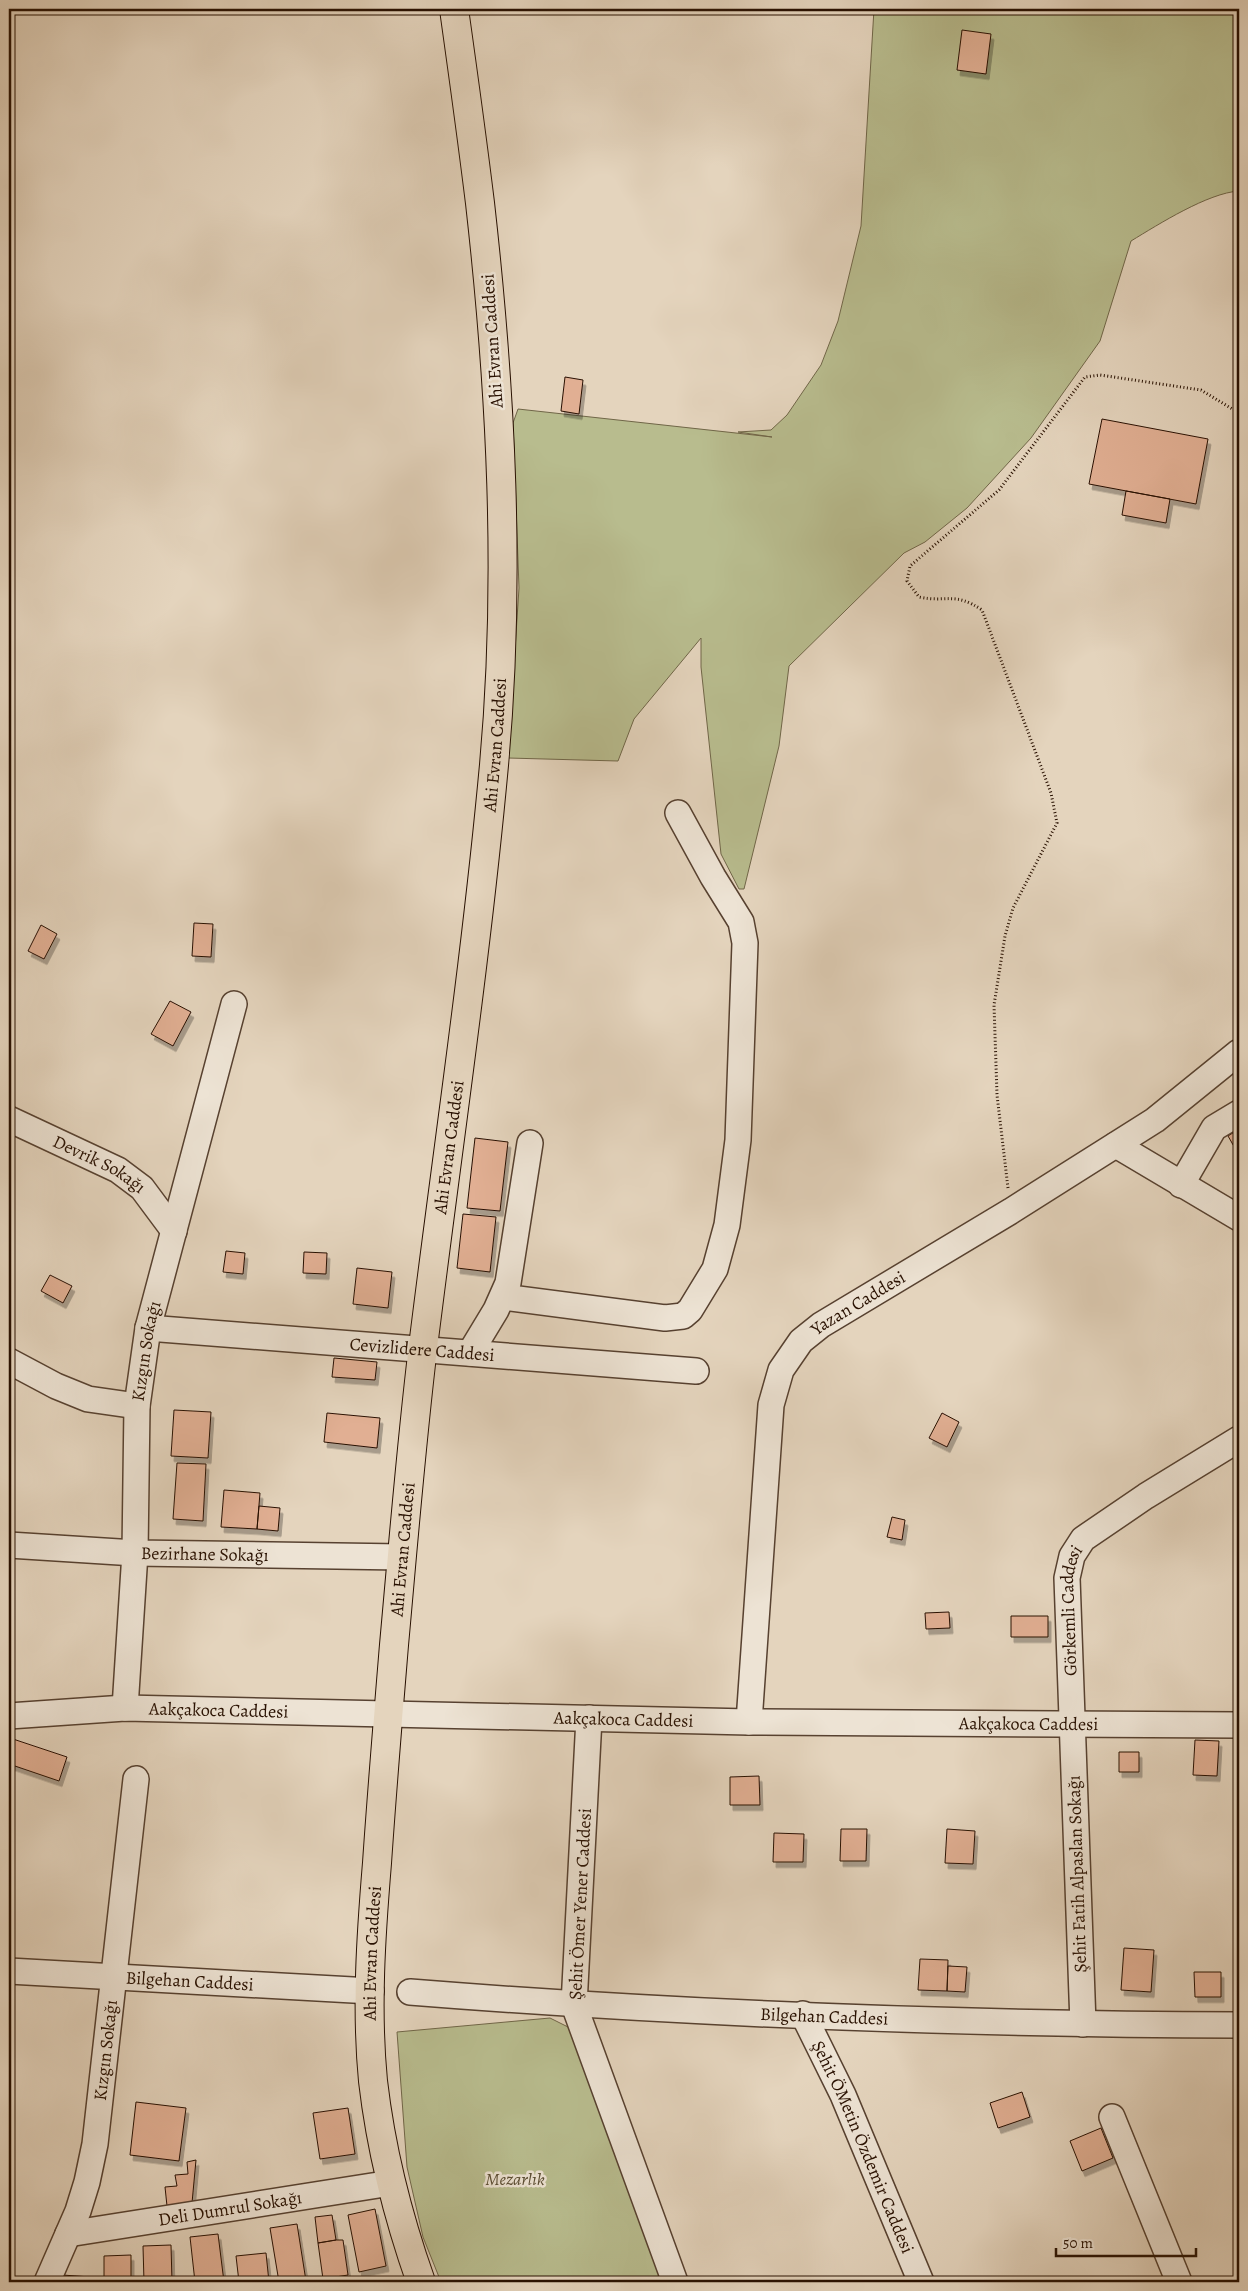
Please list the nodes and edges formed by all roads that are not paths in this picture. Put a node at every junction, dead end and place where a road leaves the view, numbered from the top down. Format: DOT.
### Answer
graph roads {
  1 [pos="454,9"];
  2 [pos="678,813"];
  3 [pos="234,1004"];
  4 [pos="1239,1052"];
  5 [pos="1239,1113"];
  6 [pos="9,1119"];
  7 [pos="530,1142"];
  8 [pos="1116,1145"];
  9 [pos="1181,1185"];
  10 [pos="1239,1218"];
  11 [pos="174,1231"];
  12 [pos="503,1296"];
  13 [pos="148,1328"];
  14 [pos="423,1349"];
  15 [pos="470,1353"];
  16 [pos="9,1361"];
  17 [pos="696,1370"];
  18 [pos="137,1406"];
  19 [pos="1239,1439"];
  20 [pos="9,1545"];
  21 [pos="136,1553"];
  22 [pos="402,1557"];
  23 [pos="124,1708"];
  24 [pos="388,1714"];
  25 [pos="9,1716"];
  26 [pos="589,1718"];
  27 [pos="749,1722"];
  28 [pos="1071,1723"];
  29 [pos="1239,1726"];
  30 [pos="136,1779"];
  31 [pos="9,1971"];
  32 [pos="114,1978"];
  33 [pos="371,1991"];
  34 [pos="410,1992"];
  35 [pos="574,2005"];
  36 [pos="803,2014"];
  37 [pos="1083,2024"];
  38 [pos="1239,2025"];
  39 [pos="1112,2117"];
  40 [pos="391,2183"];
  41 [pos="68,2234"];
  42 [pos="47,2282"];
  43 [pos="421,2282"];
  44 [pos="675,2282"];
  45 [pos="921,2282"];
  46 [pos="1179,2282"];
  1 -- 14 [label="main road, Ahi Evran Caddesi"];
  2 -- 12 [label="street"];
  3 -- 11 [label="street, Kızgın Sokağı"];
  4 -- 8 [label="street, Yazan Caddesi"];
  5 -- 9 [label="street"];
  6 -- 11 [label="street, Devrik Sokağı"];
  7 -- 12 [label="street"];
  8 -- 9 [label="street"];
  8 -- 27 [label="street, Yazan Caddesi"];
  9 -- 10 [label="street"];
  11 -- 13 [label="street, Kızgın Sokağı"];
  12 -- 15 [label="street"];
  13 -- 14 [label="street, Cevizlidere Caddesi"];
  13 -- 18 [label="street, Kızgın Sokağı"];
  14 -- 15 [label="street, Cevizlidere Caddesi"];
  14 -- 22 [label="main road, Ahi Evran Caddesi"];
  15 -- 17 [label="street, Cevizlidere Caddesi"];
  16 -- 18 [label="street"];
  18 -- 21 [label="street, Kızgın Sokağı"];
  19 -- 28 [label="street, Görkemli Caddesi"];
  20 -- 21 [label="street, Bezirhane Sokağı"];
  21 -- 22 [label="street, Bezirhane Sokağı"];
  21 -- 23 [label="street, Kızgın Sokağı"];
  22 -- 24 [label="main road, Ahi Evran Caddesi"];
  23 -- 24 [label="street, Aakçakoca Caddesi"];
  23 -- 25 [label="street, Aakçakoca Caddesi"];
  24 -- 26 [label="street, Aakçakoca Caddesi"];
  24 -- 33 [label="main road, Ahi Evran Caddesi"];
  26 -- 27 [label="street, Aakçakoca Caddesi"];
  26 -- 35 [label="street, Şehit Ömer Yener Caddesi"];
  27 -- 28 [label="street, Aakçakoca Caddesi"];
  28 -- 29 [label="street, Aakçakoca Caddesi"];
  28 -- 37 [label="street, Şehit Fatih Alpaslan Sokağı"];
  30 -- 32 [label="street, Kızgın Sokağı"];
  31 -- 32 [label="street, Bilgehan Caddesi"];
  32 -- 33 [label="street, Bilgehan Caddesi"];
  32 -- 41 [label="street, Kızgın Sokağı"];
  33 -- 40 [label="main road, Ahi Evran Caddesi"];
  34 -- 35 [label="street, Bilgehan Caddesi"];
  35 -- 36 [label="street, Bilgehan Caddesi"];
  35 -- 44 [label="street, Şehit Ömer Yener Caddesi"];
  36 -- 37 [label="street, Bilgehan Caddesi"];
  36 -- 45 [label="street, Şehit ÖMetin Özdemir Caddesi"];
  37 -- 38 [label="street, Bilgehan Caddesi"];
  39 -- 46 [label="street"];
  40 -- 41 [label="street, Deli Dumrul Sokağı"];
  40 -- 43 [label="main road, Ahi Evran Caddesi"];
  41 -- 42 [label="street, Kızgın Sokağı"];
}
